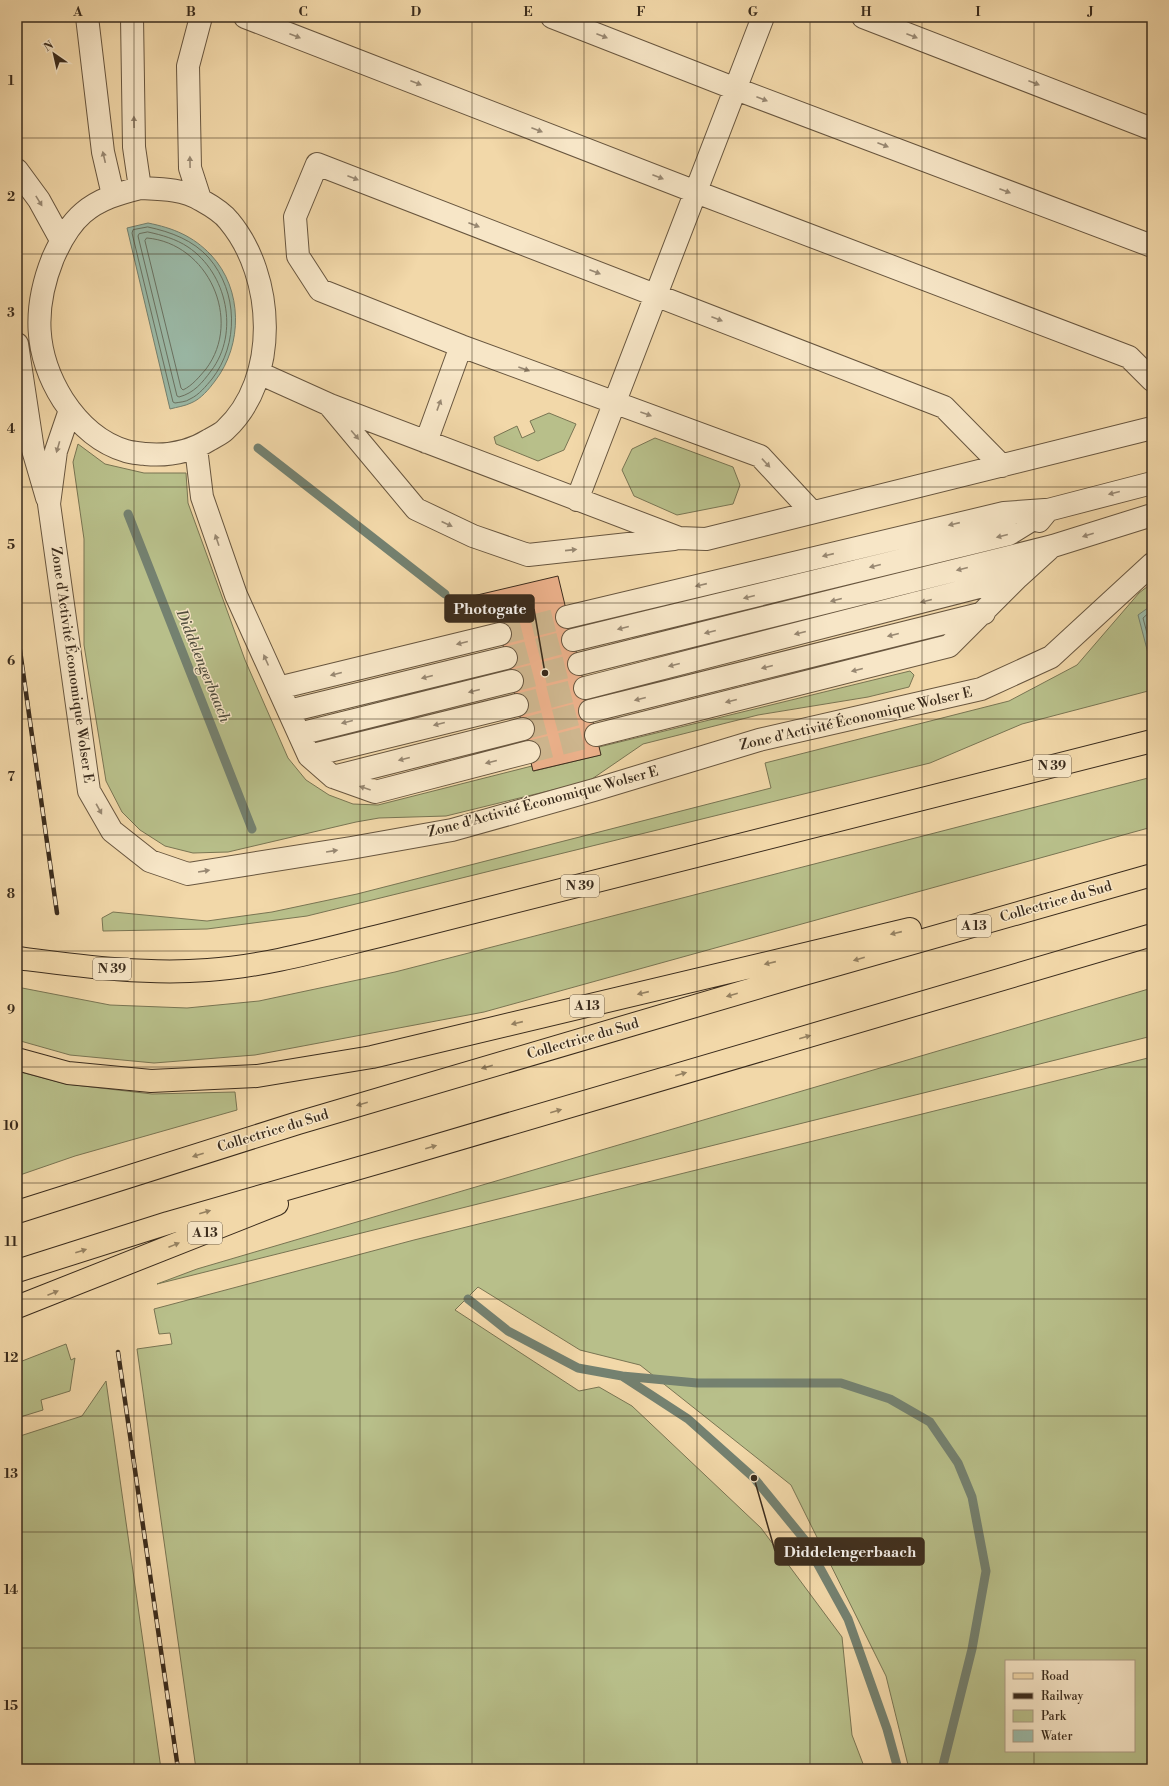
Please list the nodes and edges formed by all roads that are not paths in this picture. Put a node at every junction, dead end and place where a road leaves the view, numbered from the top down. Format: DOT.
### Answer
graph roads {
  1 [pos="87,17"];
  2 [pos="132,17"];
  3 [pos="201,17"];
  4 [pos="245,17"];
  5 [pos="552,17"];
  6 [pos="764,17"];
  7 [pos="863,17"];
  8 [pos="736,89"];
  9 [pos="1152,129"];
  10 [pos="17,170"];
  11 [pos="140,188"];
  12 [pos="696,192"];
  13 [pos="113,195"];
  14 [pos="200,199"];
  15 [pos="60,240"];
  16 [pos="1152,246"];
  17 [pos="656,296"];
  18 [pos="17,344"];
  19 [pos="461,346"];
  20 [pos="259,373"];
  21 [pos="1152,380"];
  22 [pos="615,402"];
  23 [pos="330,406"];
  24 [pos="70,410"];
  25 [pos="1152,428"];
  26 [pos="426,442"];
  27 [pos="196,448"];
  28 [pos="1002,466"];
  29 [pos="1152,483"];
  30 [pos="577,500"];
  31 [pos="49,504"];
  32 [pos="1048,510"];
  33 [pos="812,512"];
  34 [pos="1152,515"];
  35 [pos="679,538"];
  36 [pos="1053,546"];
  37 [pos="1013,556"];
  38 [pos="1152,564"];
  39 [pos="1018,577"];
  40 [pos="985,612"];
  41 [pos="567,617"];
  42 [pos="500,634"];
  43 [pos="573,640"];
  44 [pos="506,658"];
  45 [pos="579,664"];
  46 [pos="512,681"];
  47 [pos="278,688"];
  48 [pos="585,688"];
  49 [pos="517,705"];
  50 [pos="289,711"];
  51 [pos="590,711"];
  52 [pos="523,729"];
  53 [pos="299,734"];
  54 [pos="596,735"];
  55 [pos="1152,741"];
  56 [pos="529,752"];
  57 [pos="309,756"];
  58 [pos="332,777"];
  59 [pos="1152,872"];
  60 [pos="1152,875"];
  61 [pos="1152,935"];
  62 [pos="17,958"];
  63 [pos="17,1059"];
  64 [pos="394,1158"];
  65 [pos="17,1212"];
  66 [pos="17,1271"];
  67 [pos="17,1308"];
  13 -- 1 [label="lane, one-way"];
  11 -- 2 [label="lane, one-way"];
  14 -- 3 [label="lane, one-way"];
  4 -- 12 [label="lane, one-way"];
  5 -- 8 [label="lane, one-way"];
  6 -- 8 [label="lane"];
  7 -- 9 [label="lane, one-way"];
  8 -- 12 [label="lane"];
  8 -- 16 [label="lane, one-way"];
  10 -- 15 [label="lane, one-way"];
  11 -- 13 [label="lane"];
  11 -- 14 [label="lane"];
  12 -- 17 [label="lane"];
  12 -- 21 [label="lane"];
  13 -- 15 [label="lane"];
  14 -- 20 [label="lane"];
  15 -- 24 [label="lane"];
  19 -- 17 [label="lane, one-way"];
  17 -- 22 [label="lane"];
  17 -- 28 [label="lane, one-way"];
  18 -- 31 [label="lane, Zone d'Activité Économique Wolser E"];
  19 -- 22 [label="lane, one-way"];
  26 -- 19 [label="lane, one-way"];
  20 -- 23 [label="lane"];
  20 -- 27 [label="lane"];
  22 -- 30 [label="lane"];
  22 -- 33 [label="lane, one-way"];
  23 -- 26 [label="lane"];
  23 -- 35 [label="lane, one-way"];
  24 -- 27 [label="lane"];
  24 -- 31 [label="lane, Zone d'Activité Économique Wolser E, one-way"];
  25 -- 28 [label="lane"];
  26 -- 30 [label="lane"];
  47 -- 27 [label="lane, one-way"];
  28 -- 33 [label="lane"];
  29 -- 32 [label="lane, one-way"];
  30 -- 35 [label="lane"];
  31 -- 38 [label="lane, Zone d'Activité Économique Wolser E, one-way"];
  32 -- 37 [label="lane"];
  32 -- 41 [label="lane, one-way"];
  32 -- 43 [label="lane, one-way"];
  33 -- 35 [label="lane"];
  34 -- 36 [label="lane, one-way"];
  36 -- 37 [label="lane"];
  36 -- 39 [label="lane"];
  37 -- 45 [label="lane, one-way"];
  39 -- 40 [label="lane"];
  39 -- 48 [label="lane, one-way"];
  40 -- 51 [label="lane, one-way"];
  40 -- 54 [label="lane, one-way"];
  42 -- 47 [label="lane, one-way"];
  44 -- 50 [label="lane, one-way"];
  46 -- 53 [label="lane, one-way"];
  47 -- 50 [label="lane"];
  49 -- 57 [label="lane, one-way"];
  50 -- 53 [label="lane"];
  52 -- 58 [label="lane, one-way"];
  53 -- 57 [label="lane"];
  55 -- 62 [label="main road, N 39"];
  56 -- 58 [label="lane, one-way"];
  57 -- 58 [label="lane"];
  59 -- 63 [label="main road, A 13, one-way"];
  60 -- 65 [label="main road, Collectrice du Sud / A 13, one-way"];
  64 -- 61 [label="main road, A 13, one-way"];
  66 -- 64 [label="main road, A 13, one-way"];
  67 -- 64 [label="main road, A 13, one-way"];
}
